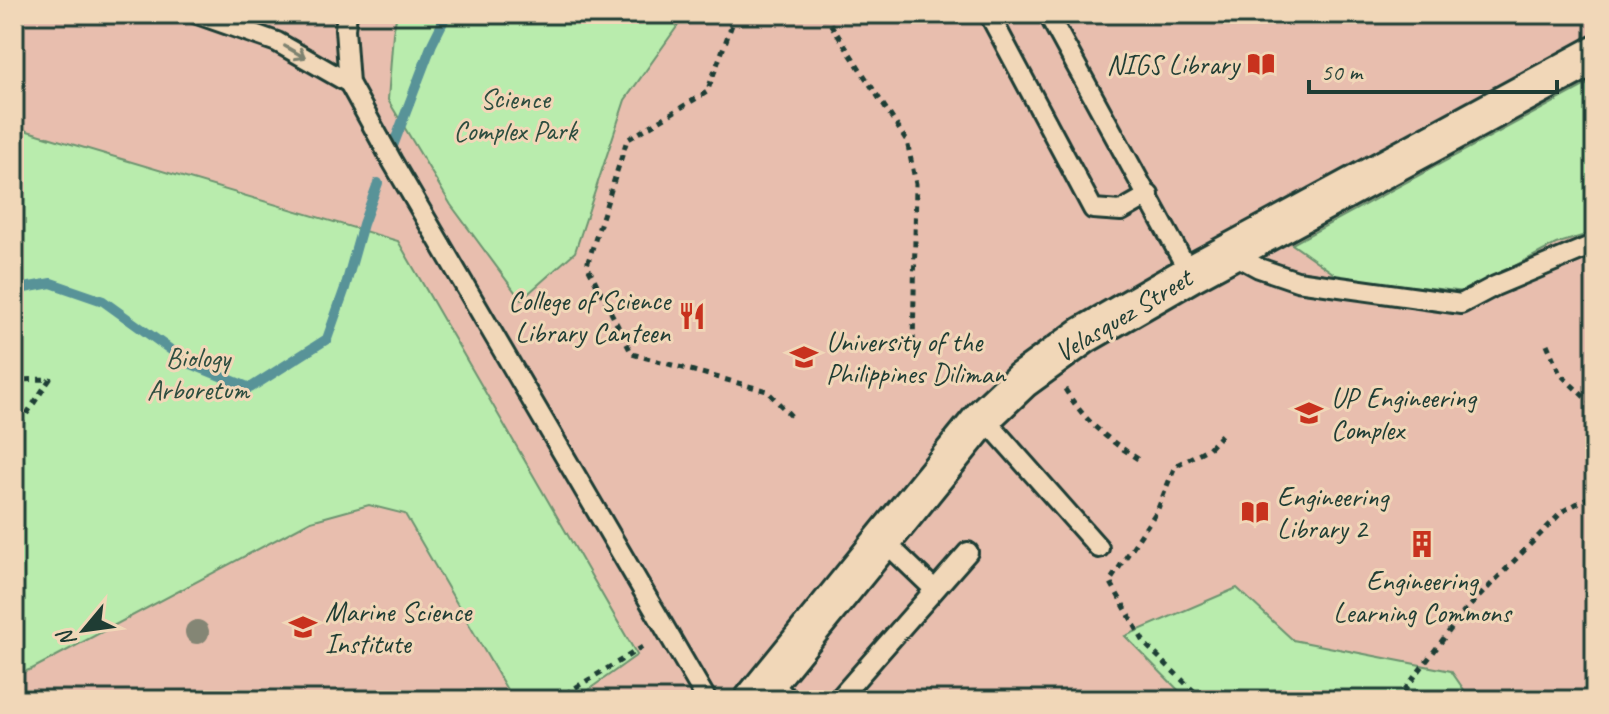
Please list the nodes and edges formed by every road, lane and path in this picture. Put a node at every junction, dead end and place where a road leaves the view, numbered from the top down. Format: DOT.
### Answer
graph roads {
  1 [pos="197,14"];
  2 [pos="347,14"];
  3 [pos="736,14"];
  4 [pos="824,14"];
  5 [pos="989,14"];
  6 [pos="1048,14"];
  7 [pos="1595,55"];
  8 [pos="349,83"];
  9 [pos="1149,195"];
  10 [pos="1595,244"];
  11 [pos="1231,253"];
  12 [pos="1190,274"];
  13 [pos="1547,344"];
  14 [pos="913,349"];
  15 [pos="1047,360"];
  16 [pos="14,380"];
  17 [pos="1595,407"];
  18 [pos="983,417"];
  19 [pos="793,418"];
  20 [pos="14,433"];
  21 [pos="1223,433"];
  22 [pos="1138,459"];
  23 [pos="1595,494"];
  24 [pos="884,541"];
  25 [pos="1099,548"];
  26 [pos="968,552"];
  27 [pos="934,589"];
  28 [pos="668,632"];
  29 [pos="770,694"];
  30 [pos="555,700"];
  31 [pos="707,700"];
  32 [pos="838,700"];
  33 [pos="1203,700"];
  34 [pos="1397,700"];
  1 -- 8 [label="lane, one-way"];
  2 -- 8 [label="lane"];
  3 -- 19 [label="path"];
  4 -- 14 [label="path"];
  5 -- 9 [label="lane"];
  6 -- 9 [label="lane"];
  7 -- 11 [label="street, Velasquez Street"];
  8 -- 28 [label="lane"];
  9 -- 12 [label="lane"];
  10 -- 11 [label="lane"];
  11 -- 12 [label="street, Velasquez Street"];
  12 -- 15 [label="street, Velasquez Street"];
  13 -- 17 [label="path"];
  15 -- 18 [label="street, Velasquez Street"];
  15 -- 22 [label="path"];
  16 -- 20 [label="path"];
  18 -- 24 [label="street, Velasquez Street"];
  18 -- 25 [label="lane"];
  21 -- 33 [label="path"];
  23 -- 34 [label="path"];
  24 -- 27 [label="lane"];
  24 -- 29 [label="street, Velasquez Street"];
  26 -- 27 [label="lane"];
  27 -- 32 [label="lane"];
  28 -- 30 [label="path"];
  28 -- 31 [label="lane"];
}
